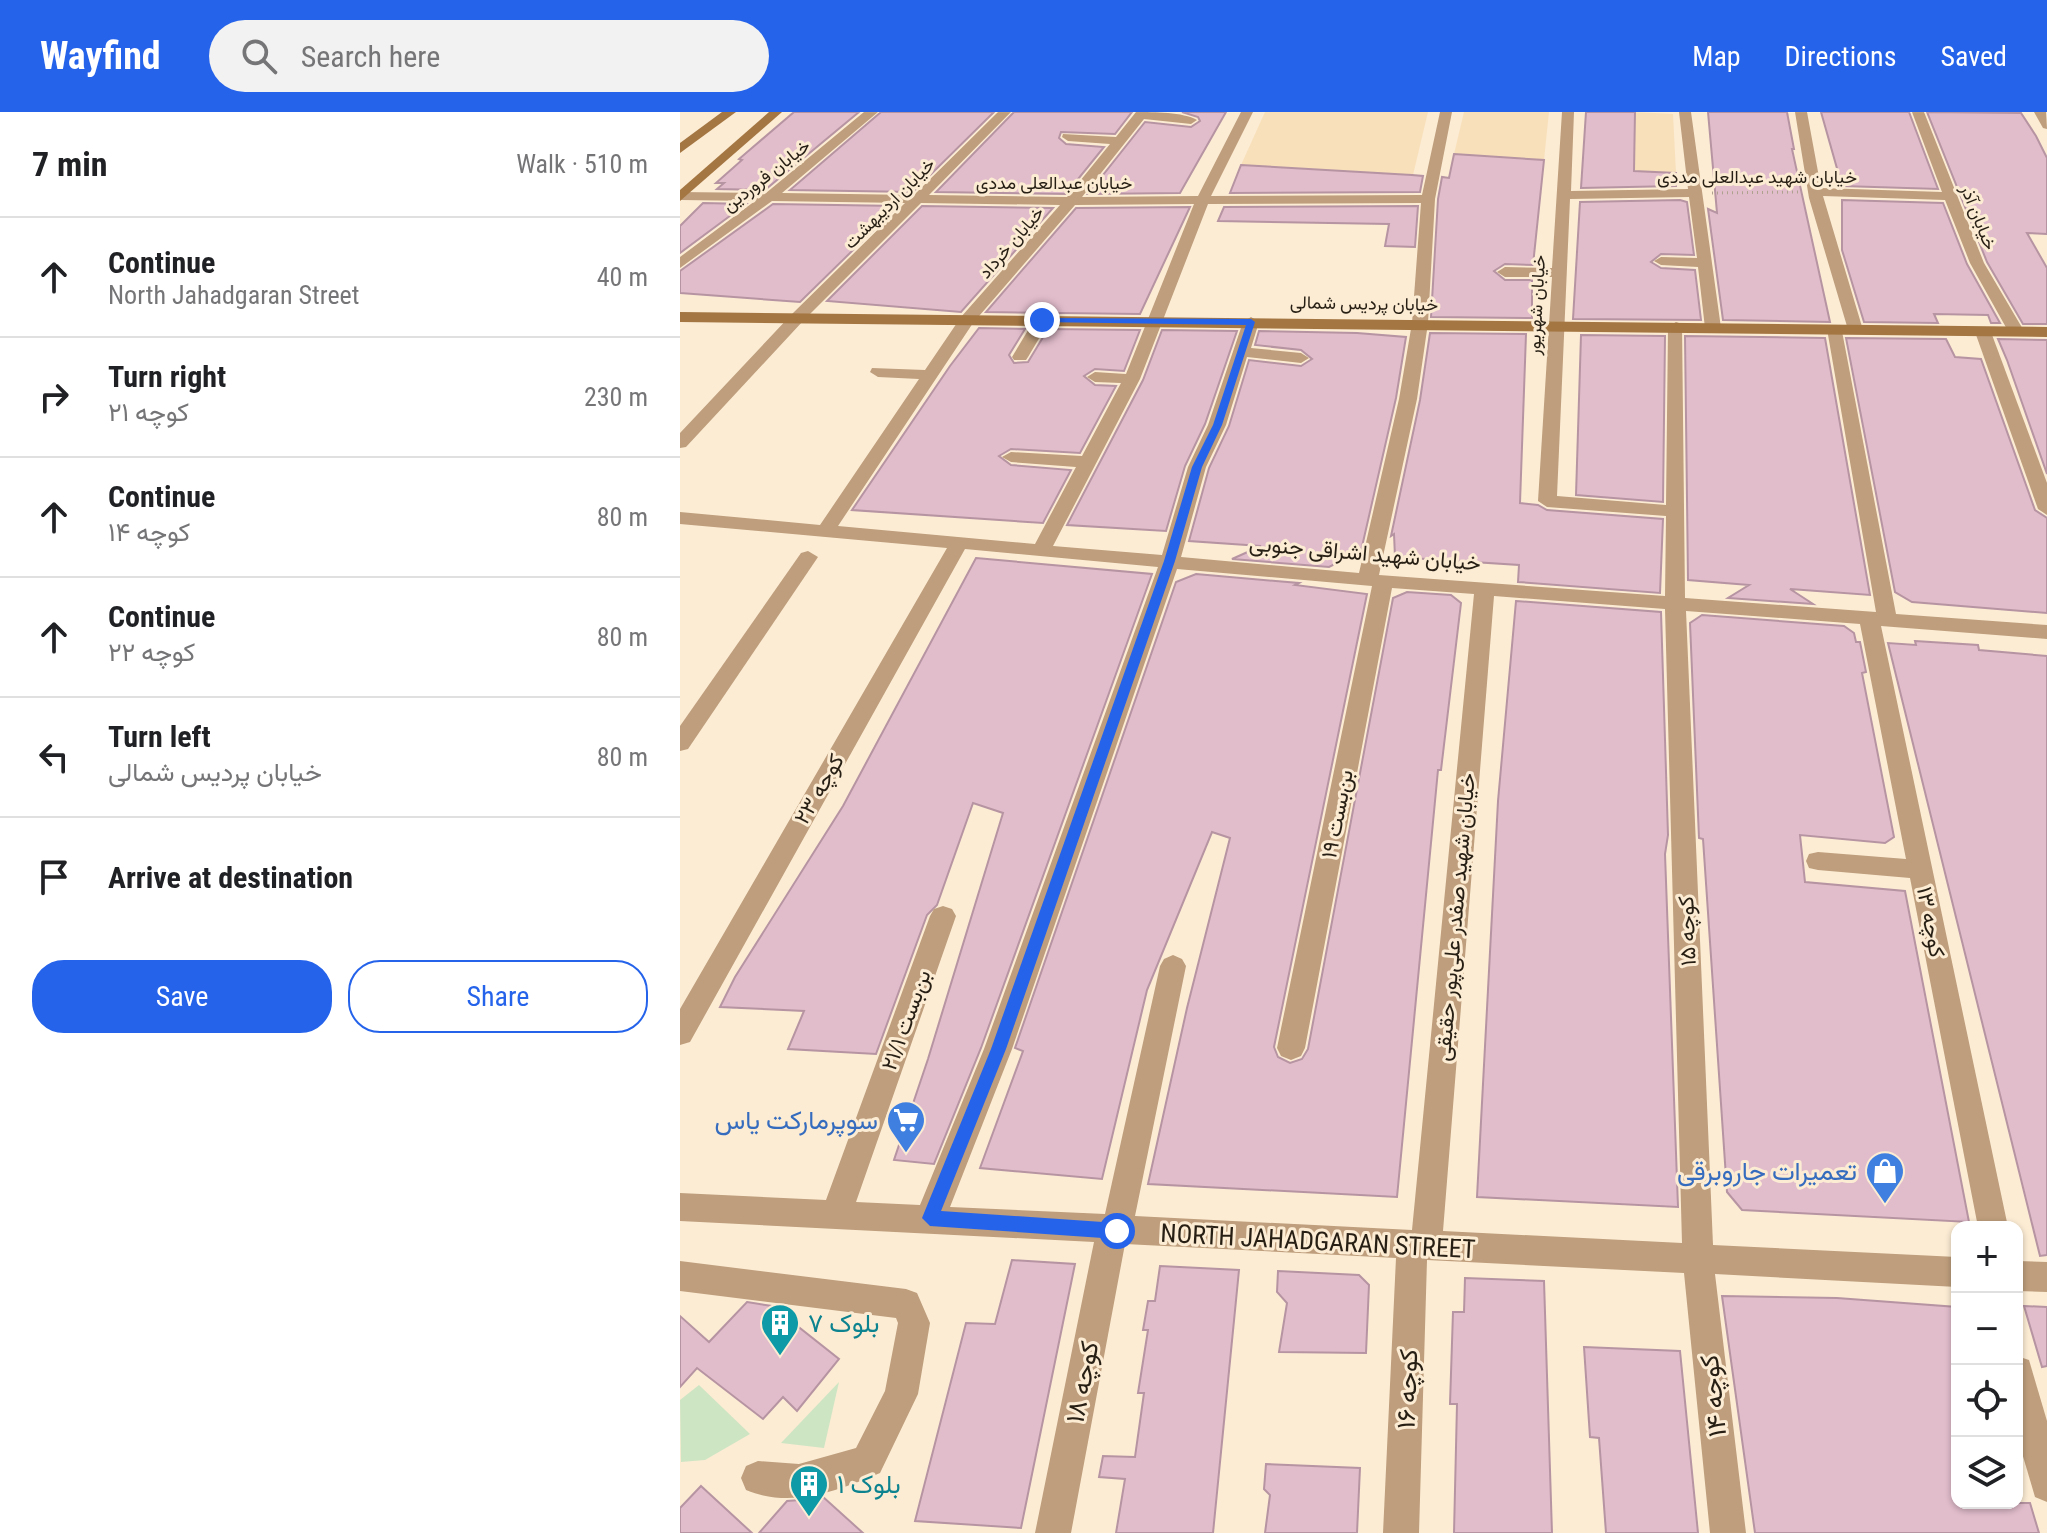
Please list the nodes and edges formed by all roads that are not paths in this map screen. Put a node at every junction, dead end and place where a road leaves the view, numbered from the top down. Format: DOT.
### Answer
graph roads {
  1 [pos="730,112"];
  2 [pos="776,112"];
  3 [pos="872,112"];
  4 [pos="1005,112"];
  5 [pos="1247,112"];
  6 [pos="1446,112"];
  7 [pos="1568,112"];
  8 [pos="1685,112"];
  9 [pos="1801,112"];
  10 [pos="1918,112"];
  11 [pos="2040,112"];
  12 [pos="1142,113"];
  13 [pos="1191,120"];
  14 [pos="2047,125"];
  15 [pos="1068,137"];
  16 [pos="1119,141"];
  17 [pos="680,149"];
  18 [pos="1815,192"];
  19 [pos="1694,193"];
  20 [pos="1562,195"];
  21 [pos="681,196"];
  22 [pos="1951,196"];
  23 [pos="768,198"];
  24 [pos="919,199"];
  25 [pos="1428,199"];
  26 [pos="1071,201"];
  27 [pos="1202,201"];
  28 [pos="1661,261"];
  29 [pos="1706,263"];
  30 [pos="680,264"];
  31 [pos="1505,272"];
  32 [pos="1558,273"];
  33 [pos="680,317"];
  34 [pos="797,318"];
  35 [pos="967,320"];
  36 [pos="1042,320"];
  37 [pos="1158,320"];
  38 [pos="1251,322"];
  39 [pos="1420,323"];
  40 [pos="1554,326"];
  41 [pos="1676,327"];
  42 [pos="1713,328"];
  43 [pos="1835,329"];
  44 [pos="1855,330"];
  45 [pos="2016,331"];
  46 [pos="1983,332"];
  47 [pos="2047,332"];
  48 [pos="1242,352"];
  49 [pos="1020,357"];
  50 [pos="1301,358"];
  51 [pos="878,372"];
  52 [pos="930,375"];
  53 [pos="1095,377"];
  54 [pos="1132,379"];
  55 [pos="680,443"];
  56 [pos="1011,457"];
  57 [pos="1088,462"];
  58 [pos="2047,509"];
  59 [pos="1676,511"];
  60 [pos="680,518"];
  61 [pos="825,532"];
  62 [pos="958,545"];
  63 [pos="1040,552"];
  64 [pos="808,557"];
  65 [pos="1170,561"];
  66 [pos="1376,580"];
  67 [pos="1485,587"];
  68 [pos="1675,602"];
  69 [pos="1878,618"];
  70 [pos="2047,632"];
  71 [pos="680,743"];
  72 [pos="1818,861"];
  73 [pos="1920,870"];
  74 [pos="943,916"];
  75 [pos="1173,966"];
  76 [pos="680,1034"];
  77 [pos="1291,1048"];
  78 [pos="680,1207"];
  79 [pos="836,1216"];
  80 [pos="930,1218"];
  81 [pos="1992,1221"];
  82 [pos="1114,1231"];
  83 [pos="1419,1246"];
  84 [pos="1698,1260"];
  85 [pos="1951,1272"];
  86 [pos="680,1276"];
  87 [pos="2023,1276"];
  88 [pos="2047,1277"];
  89 [pos="2023,1395"];
  90 [pos="758,1478"];
  91 [pos="2047,1485"];
  92 [pos="1053,1533"];
  93 [pos="1401,1533"];
  94 [pos="1728,1533"];
  1 -- 17 [label="street"];
  2 -- 21 [label="street"];
  3 -- 23 [label="street, خیابان فروردین"];
  4 -- 24 [label="street, خیابان اردیبهشت"];
  5 -- 27 [label="street"];
  6 -- 25 [label="street, بن‌بست ۱۹"];
  7 -- 20 [label="street, خیابان شهریور"];
  8 -- 19 [label="street"];
  9 -- 18 [label="street"];
  10 -- 22 [label="street, خیابان آذر"];
  11 -- 14 [label="street"];
  12 -- 13 [label="street"];
  12 -- 16 [label="street, خیابان خرداد"];
  15 -- 16 [label="street"];
  16 -- 26 [label="street, خیابان خرداد"];
  18 -- 22 [label="street, خیابان شهید عبدالعلی مددی"];
  18 -- 44 [label="street"];
  19 -- 20 [label="street, خیابان شهید عبدالعلی مددی"];
  19 -- 29 [label="street"];
  20 -- 32 [label="street, خیابان شهریور"];
  21 -- 23 [label="street, خیابان عبدالعلی مددی"];
  22 -- 45 [label="street, خیابان آذر"];
  23 -- 24 [label="street, خیابان عبدالعلی مددی"];
  23 -- 30 [label="street, خیابان فروردین"];
  24 -- 26 [label="street, خیابان عبدالعلی مددی"];
  24 -- 34 [label="street, خیابان اردیبهشت"];
  25 -- 27 [label="street, خیابان عبدالعلی مددی"];
  25 -- 39 [label="street, بن‌بست ۱۹"];
  26 -- 27 [label="street, خیابان عبدالعلی مددی"];
  26 -- 35 [label="street, خیابان خرداد"];
  27 -- 37 [label="street"];
  28 -- 29 [label="street"];
  29 -- 42 [label="street"];
  31 -- 32 [label="street"];
  32 -- 40 [label="street, خیابان شهریور"];
  33 -- 34 [label="street, خیابان پردیس شمالی"];
  34 -- 35 [label="street, خیابان پردیس شمالی"];
  34 -- 55 [label="street, خیابان اردیبهشت"];
  35 -- 36 [label="street, خیابان پردیس شمالی"];
  35 -- 52 [label="street, خیابان خرداد"];
  36 -- 37 [label="street, خیابان پردیس شمالی"];
  36 -- 49 [label="street"];
  37 -- 38 [label="street, خیابان پردیس شمالی"];
  37 -- 54 [label="street"];
  38 -- 39 [label="street, خیابان پردیس شمالی"];
  38 -- 48 [label="street"];
  39 -- 40 [label="street, خیابان پردیس شمالی"];
  39 -- 66 [label="street, بن‌بست ۱۹"];
  40 -- 41 [label="street, خیابان پردیس شمالی"];
  40 -- 59 [label="street, خیابان شهریور"];
  41 -- 42 [label="street, خیابان پردیس شمالی"];
  41 -- 59 [label="street"];
  42 -- 43 [label="street, خیابان پردیس شمالی"];
  43 -- 44 [label="street, خیابان پردیس شمالی"];
  43 -- 69 [label="street, کوچه ۱۳"];
  44 -- 46 [label="street, خیابان پردیس شمالی"];
  45 -- 46 [label="street, خیابان پردیس شمالی"];
  45 -- 47 [label="street, خیابان پردیس شمالی"];
  46 -- 58 [label="street"];
  48 -- 50 [label="street"];
  48 -- 65 [label="street"];
  51 -- 52 [label="street"];
  52 -- 61 [label="street, خیابان خرداد"];
  53 -- 54 [label="street"];
  54 -- 57 [label="street"];
  56 -- 57 [label="street"];
  57 -- 63 [label="street"];
  59 -- 68 [label="street, کوچه ۱۵"];
  60 -- 61 [label="street, خیابان شهید اشراقی جنوبی"];
  61 -- 62 [label="street, خیابان شهید اشراقی جنوبی"];
  62 -- 63 [label="street, خیابان شهید اشراقی جنوبی"];
  62 -- 76 [label="street, کوچه ۲۳"];
  63 -- 65 [label="street, خیابان شهید اشراقی جنوبی"];
  64 -- 71 [label="street"];
  65 -- 66 [label="street, خیابان شهید اشراقی جنوبی"];
  65 -- 80 [label="street"];
  66 -- 67 [label="street, خیابان شهید اشراقی جنوبی"];
  66 -- 77 [label="street, بن‌بست ۱۹"];
  67 -- 68 [label="street, خیابان شهید اشراقی جنوبی"];
  67 -- 83 [label="street, خیابان شهید صفدر علی‌پور حقیقی"];
  68 -- 69 [label="street, خیابان شهید اشراقی جنوبی"];
  68 -- 84 [label="street, کوچه ۱۵"];
  69 -- 70 [label="street, خیابان شهید اشراقی جنوبی"];
  69 -- 73 [label="street, کوچه ۱۳"];
  72 -- 73 [label="street"];
  73 -- 81 [label="street, کوچه ۱۳"];
  74 -- 79 [label="street, بن‌بست ۲۱/۱"];
  75 -- 82 [label="street"];
  78 -- 79 [label="street, NORTH JAHADGARAN STREET"];
  79 -- 80 [label="street, NORTH JAHADGARAN STREET"];
  80 -- 82 [label="street, NORTH JAHADGARAN STREET"];
  82 -- 83 [label="street, NORTH JAHADGARAN STREET"];
  82 -- 92 [label="street, کوچه ۱۸"];
  83 -- 84 [label="street, NORTH JAHADGARAN STREET"];
  83 -- 93 [label="street, کوچه ۱۶"];
  84 -- 85 [label="street, NORTH JAHADGARAN STREET"];
  84 -- 94 [label="street, کوچه ۱۴"];
  86 -- 90 [label="street"];
  87 -- 88 [label="street"];
  89 -- 91 [label="street"];
}
